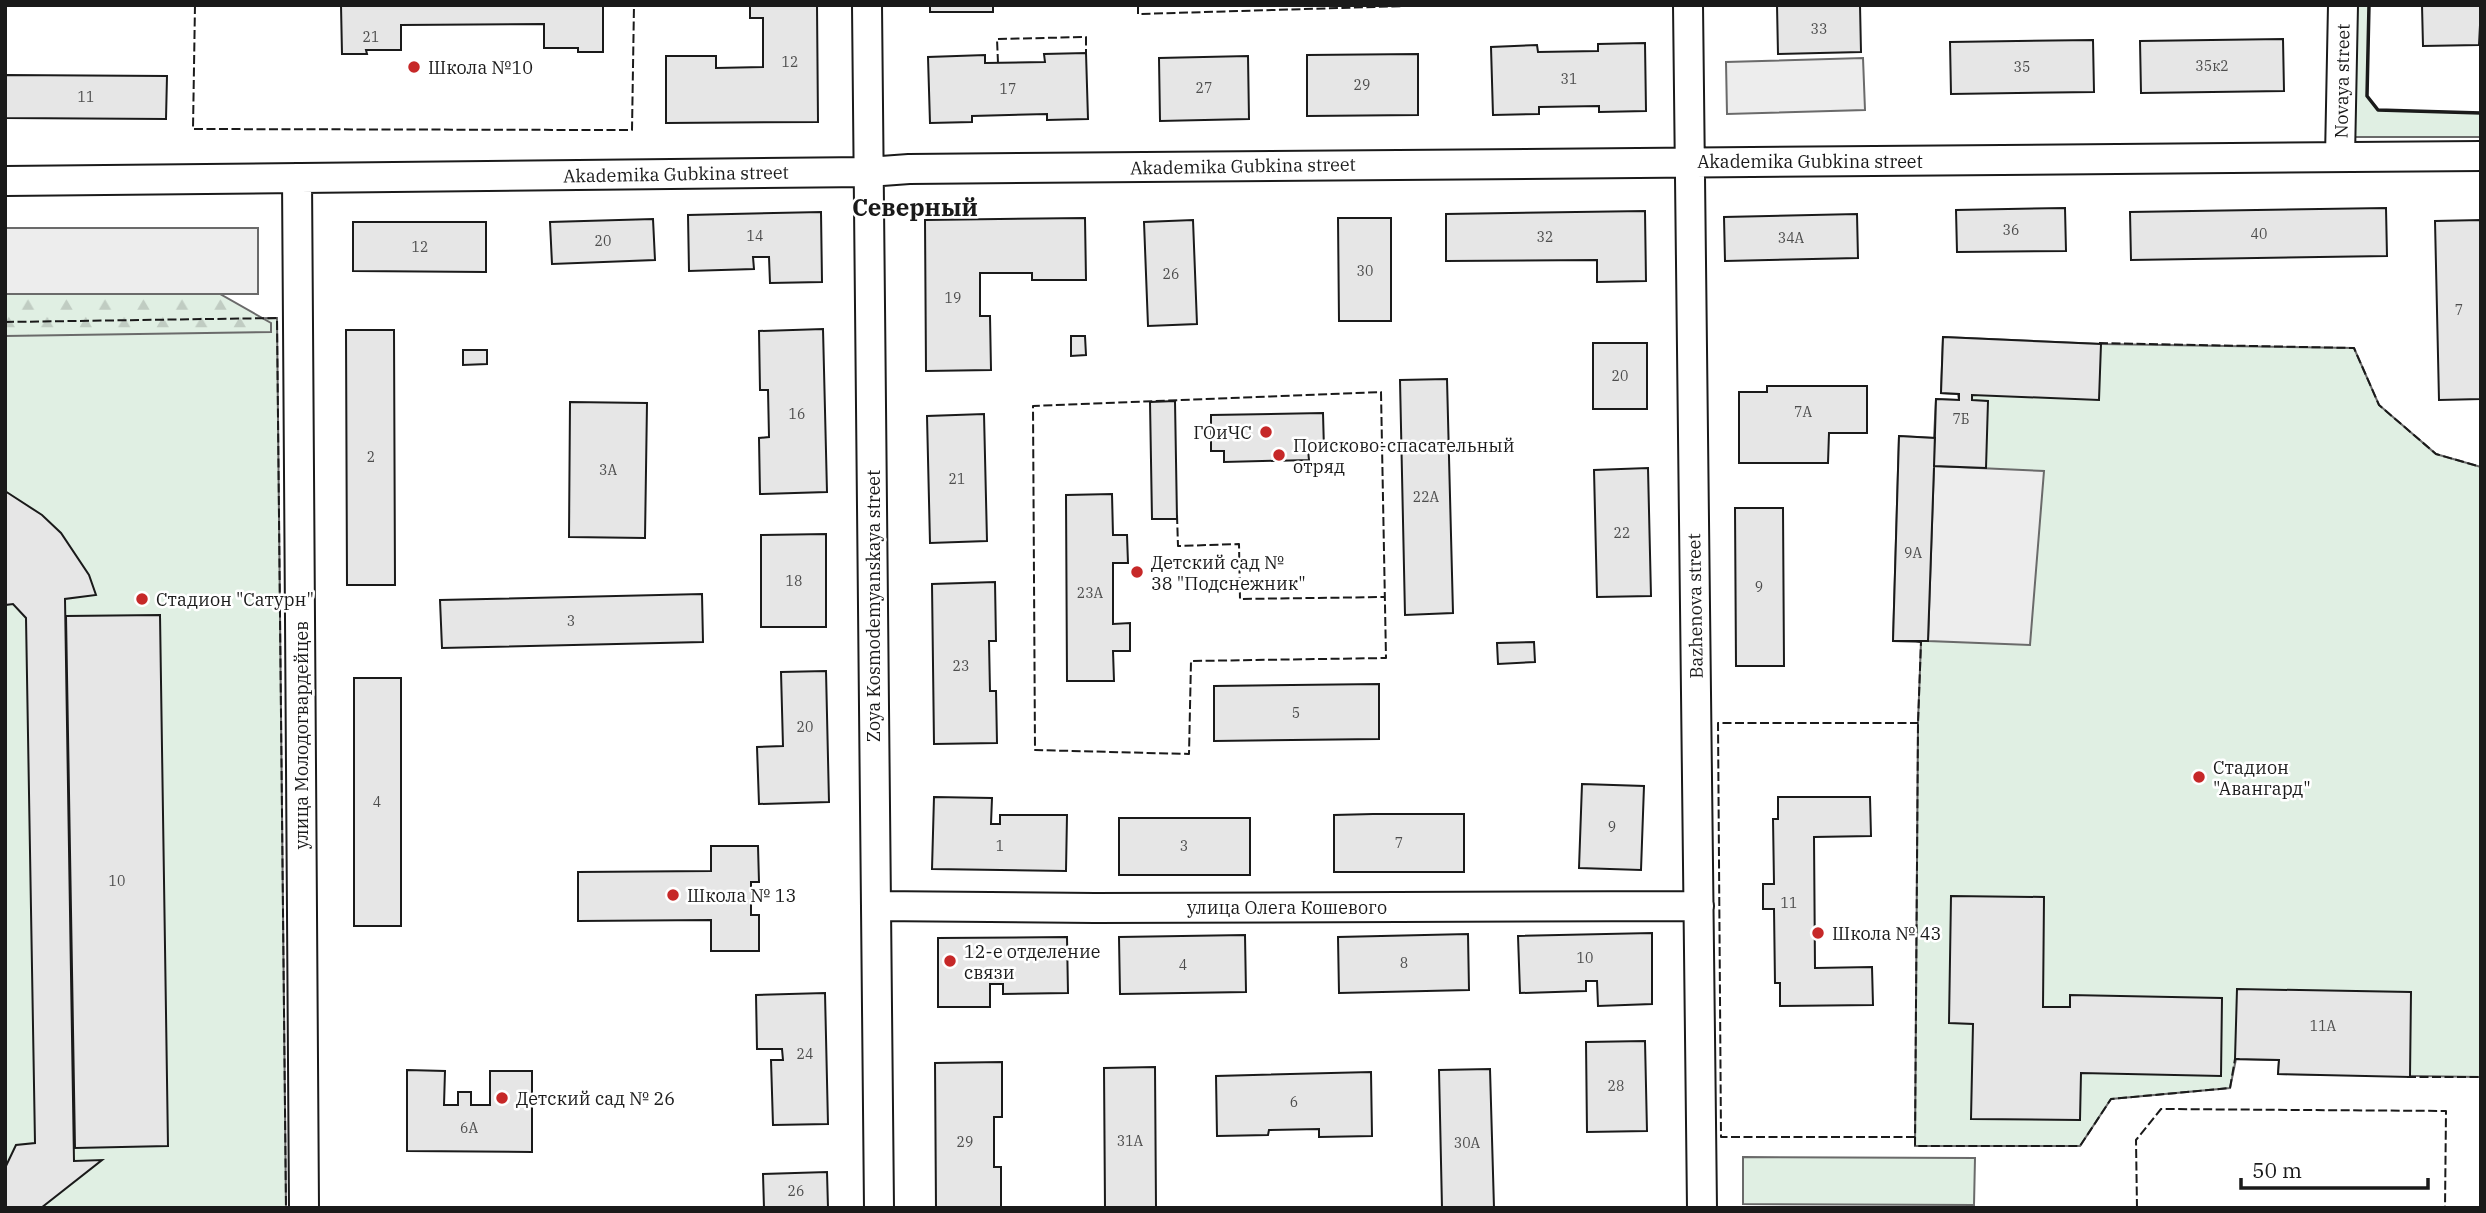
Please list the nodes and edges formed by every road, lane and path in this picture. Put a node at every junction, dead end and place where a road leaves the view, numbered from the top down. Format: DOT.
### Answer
graph roads {
  1 [pos="867,5"];
  2 [pos="1688,5"];
  3 [pos="2343,5"];
  4 [pos="2340,156"];
  5 [pos="2481,156"];
  6 [pos="1690,162"];
  7 [pos="868,172"];
  8 [pos="297,178"];
  9 [pos="5,181"];
  10 [pos="876,906"];
  11 [pos="1699,906"];
  12 [pos="304,1208"];
  13 [pos="879,1208"];
  14 [pos="1702,1208"];
  1 -- 7 [label="street, Zoya Kosmodemyanskaya street"];
  2 -- 6 [label="street, Bazhenova street"];
  3 -- 4 [label="street, Novaya street"];
  4 -- 5 [label="street, Akademika Gubkina street"];
  4 -- 6 [label="street, Akademika Gubkina street"];
  6 -- 7 [label="street, Akademika Gubkina street"];
  6 -- 11 [label="street, Bazhenova street"];
  7 -- 8 [label="street, Akademika Gubkina street"];
  7 -- 10 [label="street, Zoya Kosmodemyanskaya street"];
  8 -- 9 [label="street, Akademika Gubkina street"];
  8 -- 12 [label="street, улица Молодогвардейцев"];
  10 -- 11 [label="street, улица Олега Кошевого"];
  10 -- 13 [label="street, Zoya Kosmodemyanskaya street"];
  11 -- 14 [label="street, Bazhenova street"];
}
